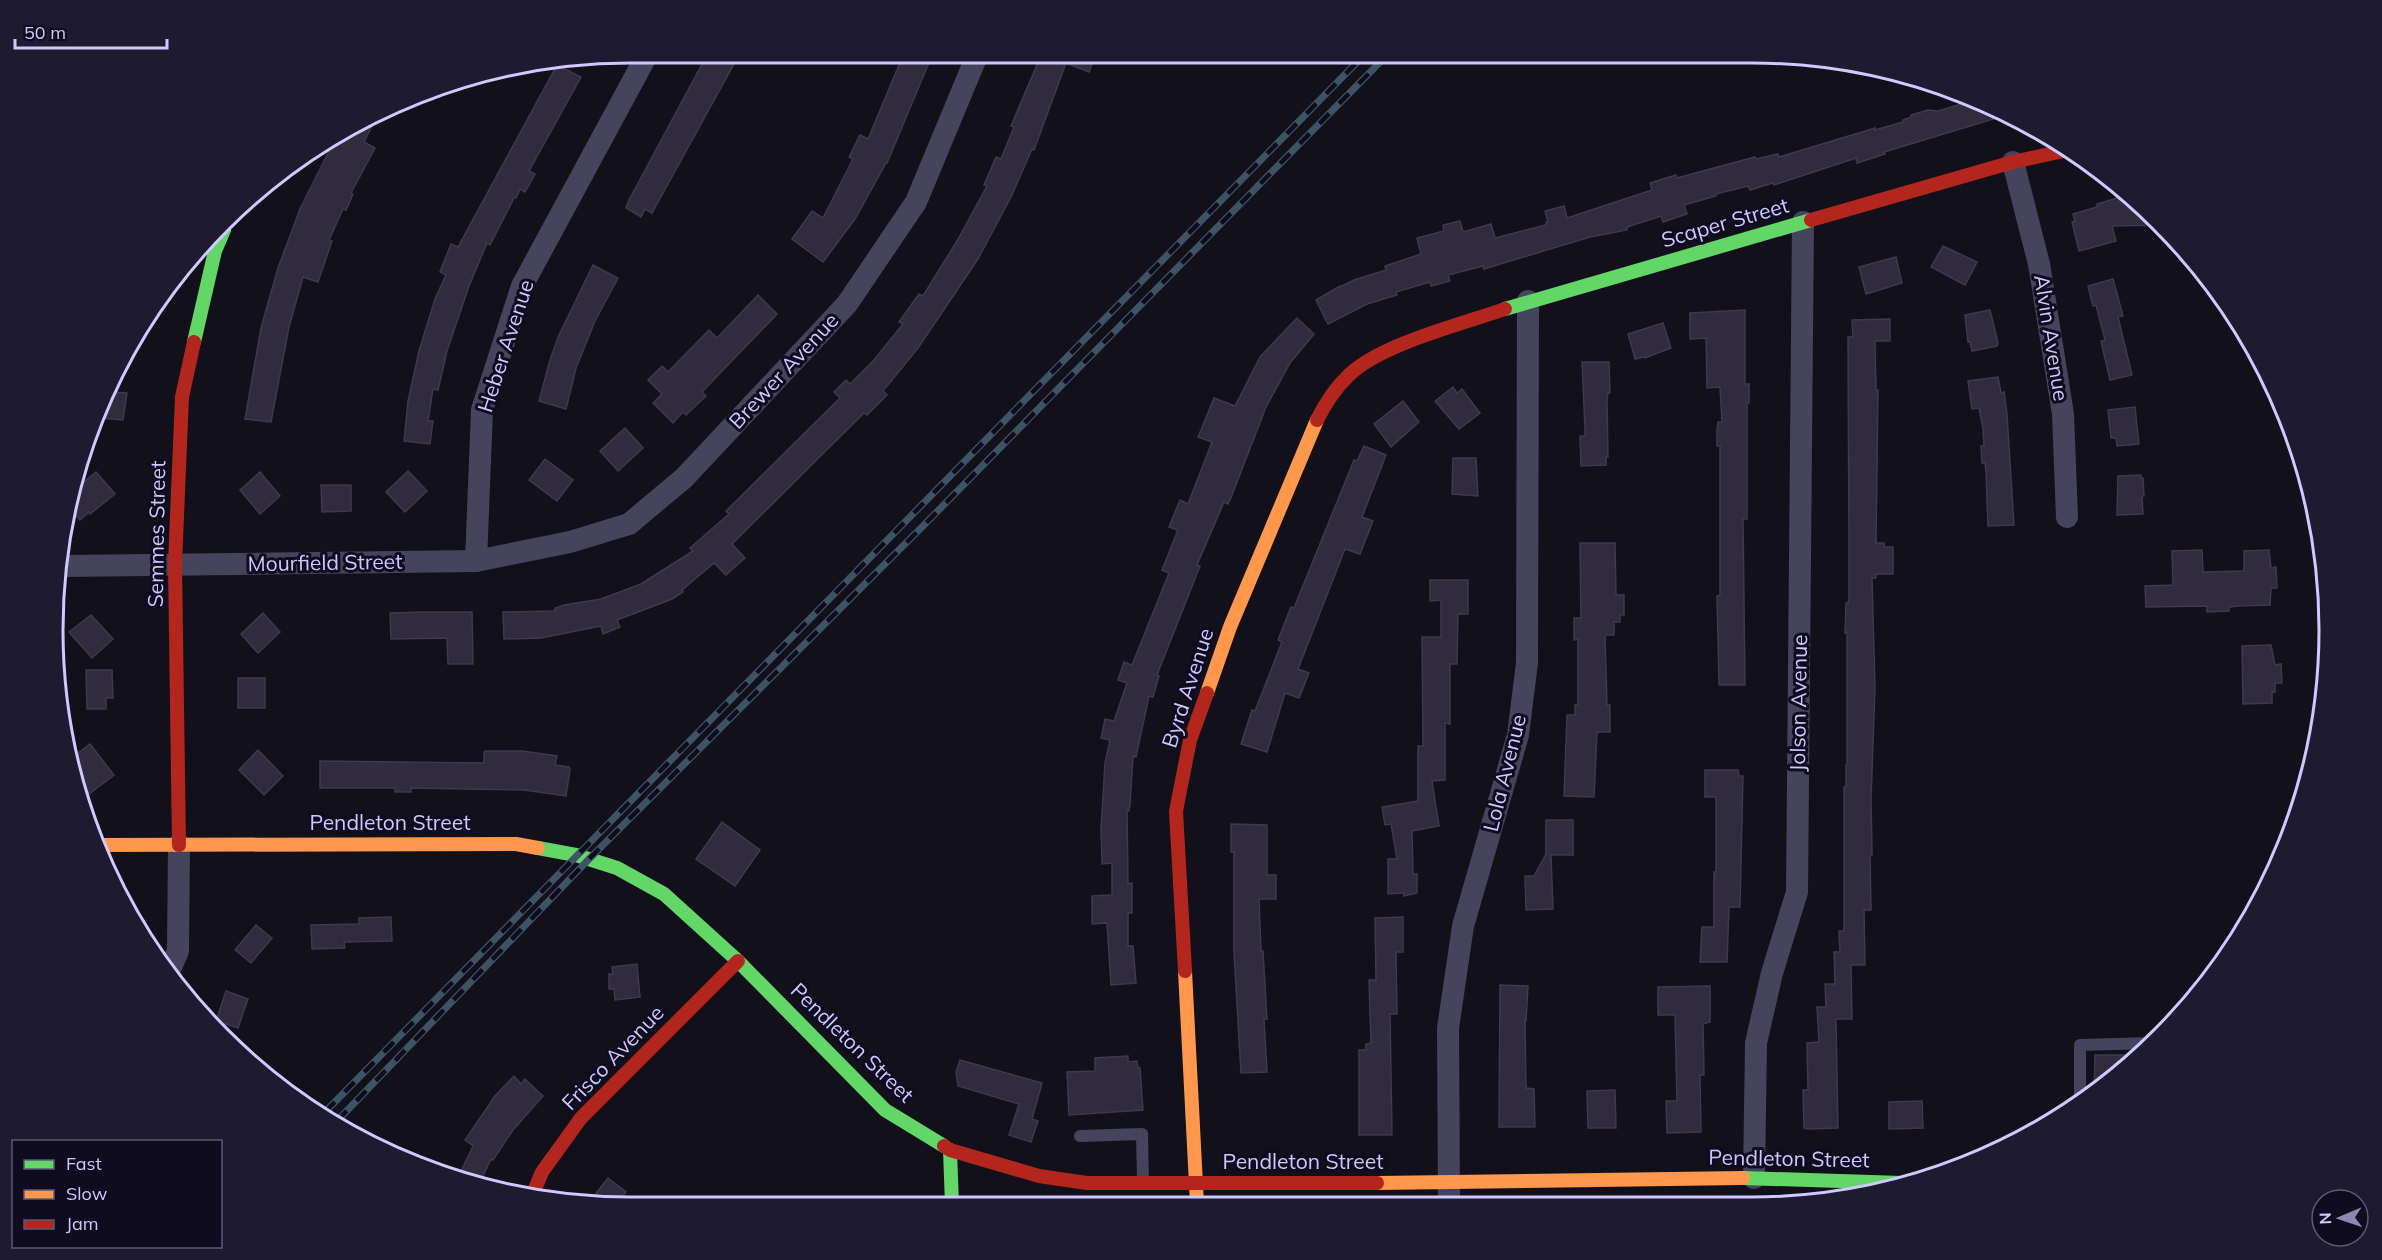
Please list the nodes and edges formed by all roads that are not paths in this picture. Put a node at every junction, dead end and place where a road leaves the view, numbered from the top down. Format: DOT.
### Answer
graph roads {
  1 [pos="642,63"];
  2 [pos="974,63"];
  3 [pos="2057,152"];
  4 [pos="2013,162"];
  5 [pos="1803,222"];
  6 [pos="220,238"];
  7 [pos="1528,301"];
  8 [pos="1396,347"];
  9 [pos="2067,518"];
  10 [pos="476,561"];
  11 [pos="175,564"];
  12 [pos="67,566"];
  13 [pos="179,844"];
  14 [pos="106,846"];
  15 [pos="738,961"];
  16 [pos="172,964"];
  17 [pos="2140,1043"];
  18 [pos="2080,1092"];
  19 [pos="1080,1136"];
  20 [pos="950,1150"];
  21 [pos="1754,1178"];
  22 [pos="1880,1182"];
  23 [pos="1143,1183"];
  24 [pos="1196,1183"];
  25 [pos="535,1189"];
  26 [pos="1448,1193"];
  27 [pos="952,1197"];
  28 [pos="1197,1197"];
  1 -- 10 [label="street, Heber Avenue"];
  2 -- 10 [label="street, Brewer Avenue"];
  3 -- 4 [label="main road, Scaper Street"];
  4 -- 5 [label="main road, Scaper Street"];
  4 -- 9 [label="street, Alvin Avenue"];
  5 -- 7 [label="main road, Scaper Street"];
  5 -- 21 [label="street, Jolson Avenue"];
  6 -- 11 [label="main road, Semmes Street"];
  7 -- 8 [label="main road, Scaper Street"];
  7 -- 26 [label="street, Lola Avenue"];
  8 -- 24 [label="main road, Byrd Avenue"];
  10 -- 11 [label="street, Mourfield Street"];
  11 -- 12 [label="street, Mourfield Street"];
  11 -- 13 [label="main road, Semmes Street"];
  13 -- 14 [label="main road, Pendleton Street"];
  13 -- 15 [label="main road, Pendleton Street"];
  13 -- 16 [label="street"];
  15 -- 20 [label="main road, Pendleton Street"];
  15 -- 25 [label="main road, Frisco Avenue"];
  17 -- 18 [label="lane"];
  19 -- 23 [label="lane"];
  20 -- 23 [label="main road, Pendleton Street"];
  20 -- 27 [label="main road"];
  21 -- 22 [label="main road, Pendleton Street"];
  21 -- 26 [label="main road, Pendleton Street"];
  23 -- 24 [label="main road, Pendleton Street"];
  24 -- 26 [label="main road, Pendleton Street"];
  24 -- 28 [label="main road, Byrd Avenue"];
}
